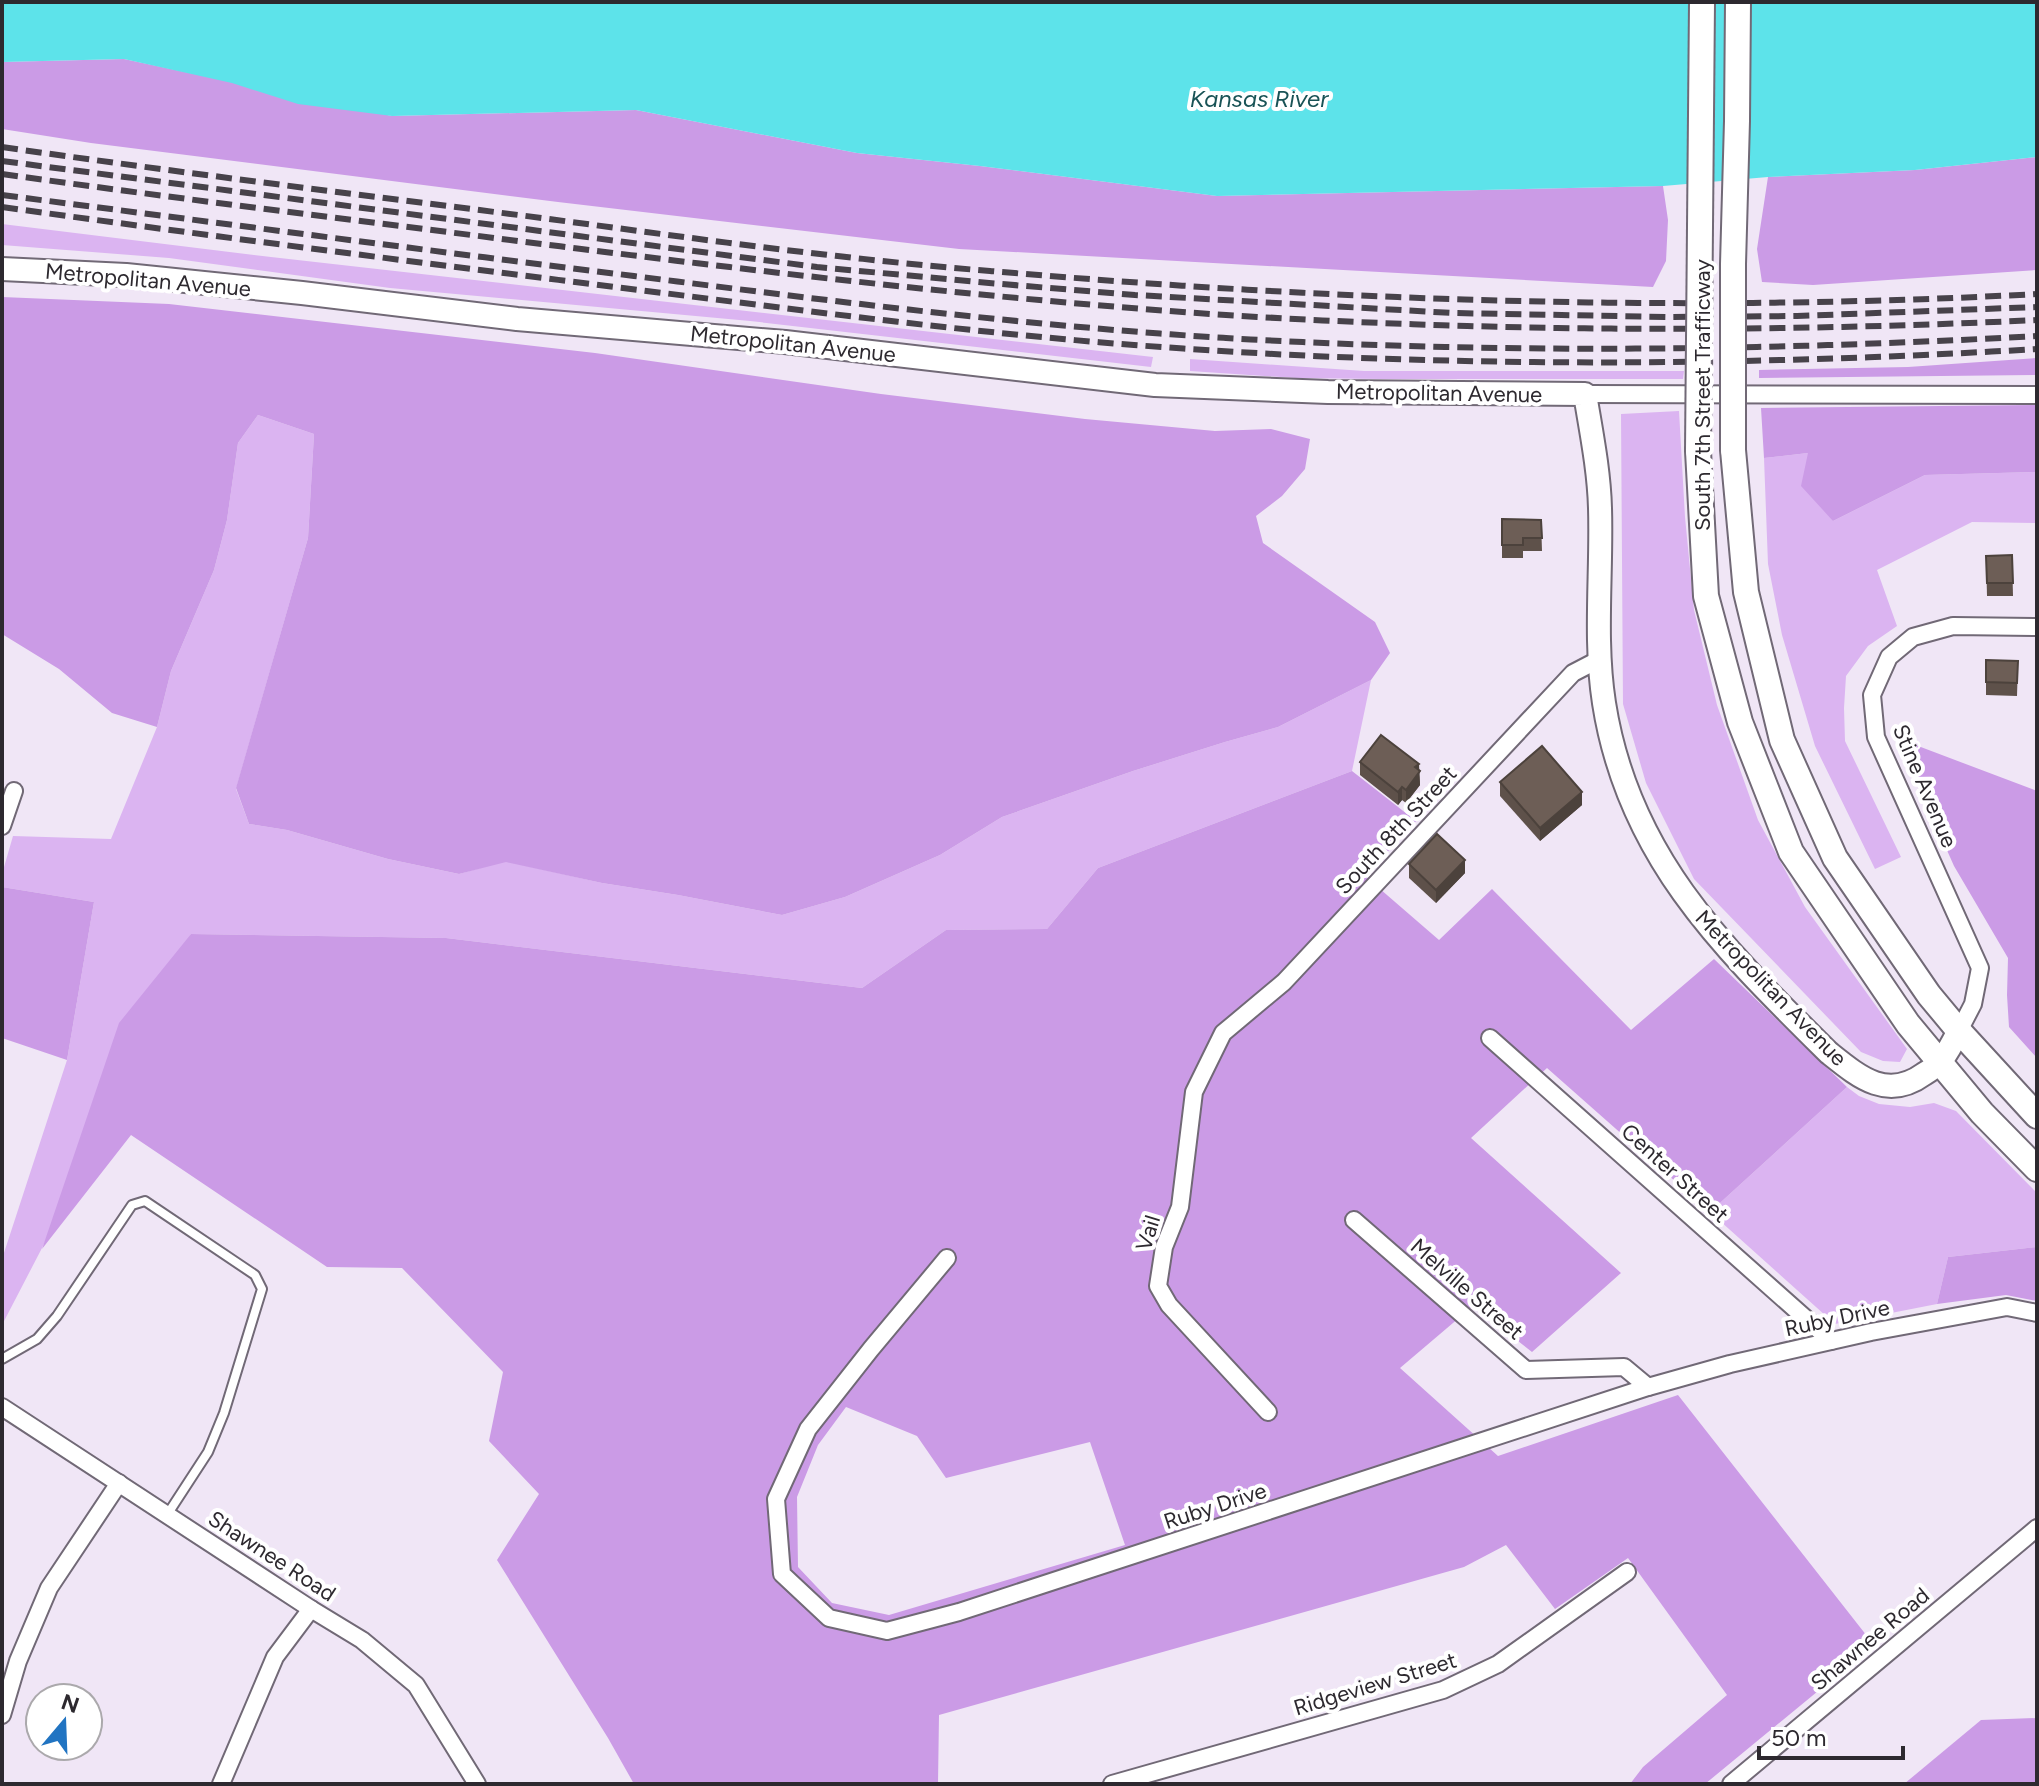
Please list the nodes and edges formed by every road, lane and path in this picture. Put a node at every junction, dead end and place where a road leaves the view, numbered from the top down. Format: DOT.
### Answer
graph roads {
  1 [pos="1702,2"];
  2 [pos="1738,2"];
  3 [pos="2,269"];
  4 [pos="1585,394"];
  5 [pos="2037,395"];
  6 [pos="2037,627"];
  7 [pos="1600,659"];
  8 [pos="14,791"];
  9 [pos="2,826"];
  10 [pos="1959,1031"];
  11 [pos="1223,1033"];
  12 [pos="1490,1038"];
  13 [pos="1940,1062"];
  14 [pos="2037,1116"];
  15 [pos="2037,1169"];
  16 [pos="1354,1220"];
  17 [pos="947,1258"];
  18 [pos="2037,1313"];
  19 [pos="1831,1341"];
  20 [pos="2,1359"];
  21 [pos="1648,1387"];
  22 [pos="2,1407"];
  23 [pos="1268,1412"];
  24 [pos="119,1483"];
  25 [pos="167,1515"];
  26 [pos="2037,1528"];
  27 [pos="1627,1572"];
  28 [pos="311,1609"];
  29 [pos="2,1715"];
  30 [pos="1144,1780"];
  31 [pos="221,1784"];
  32 [pos="477,1784"];
  33 [pos="1112,1784"];
  34 [pos="1731,1784"];
  1 -- 13 [label="main road, South 7th Street Trafficway, bridge"];
  2 -- 10 [label="main road, South 7th Street Trafficway, bridge"];
  3 -- 4 [label="main road, Metropolitan Avenue"];
  4 -- 5 [label="street, Metropolitan Avenue"];
  4 -- 7 [label="main road, Metropolitan Avenue"];
  6 -- 10 [label="street, Stine Avenue"];
  7 -- 11 [label="street, South 8th Street"];
  7 -- 13 [label="main road, Metropolitan Avenue"];
  8 -- 9 [label="street"];
  10 -- 13 [label="main road"];
  10 -- 14 [label="main road, South 7th Street Trafficway"];
  11 -- 23 [label="street, Vail"];
  12 -- 19 [label="street, Center Street"];
  13 -- 15 [label="main road, South 7th Street Trafficway"];
  16 -- 21 [label="street, Melville Street"];
  17 -- 21 [label="street, Ruby Drive"];
  18 -- 19 [label="street, Ruby Drive"];
  19 -- 21 [label="street, Ruby Drive"];
  20 -- 25 [label="lane"];
  22 -- 24 [label="street, Shawnee Road"];
  24 -- 25 [label="street, Shawnee Road"];
  24 -- 29 [label="street"];
  25 -- 28 [label="street, Shawnee Road"];
  26 -- 34 [label="street, Shawnee Road"];
  27 -- 30 [label="street, Ridgeview Street"];
  28 -- 31 [label="street"];
  28 -- 32 [label="street, Shawnee Road"];
  30 -- 33 [label="street, Ridgeview Street"];
}
